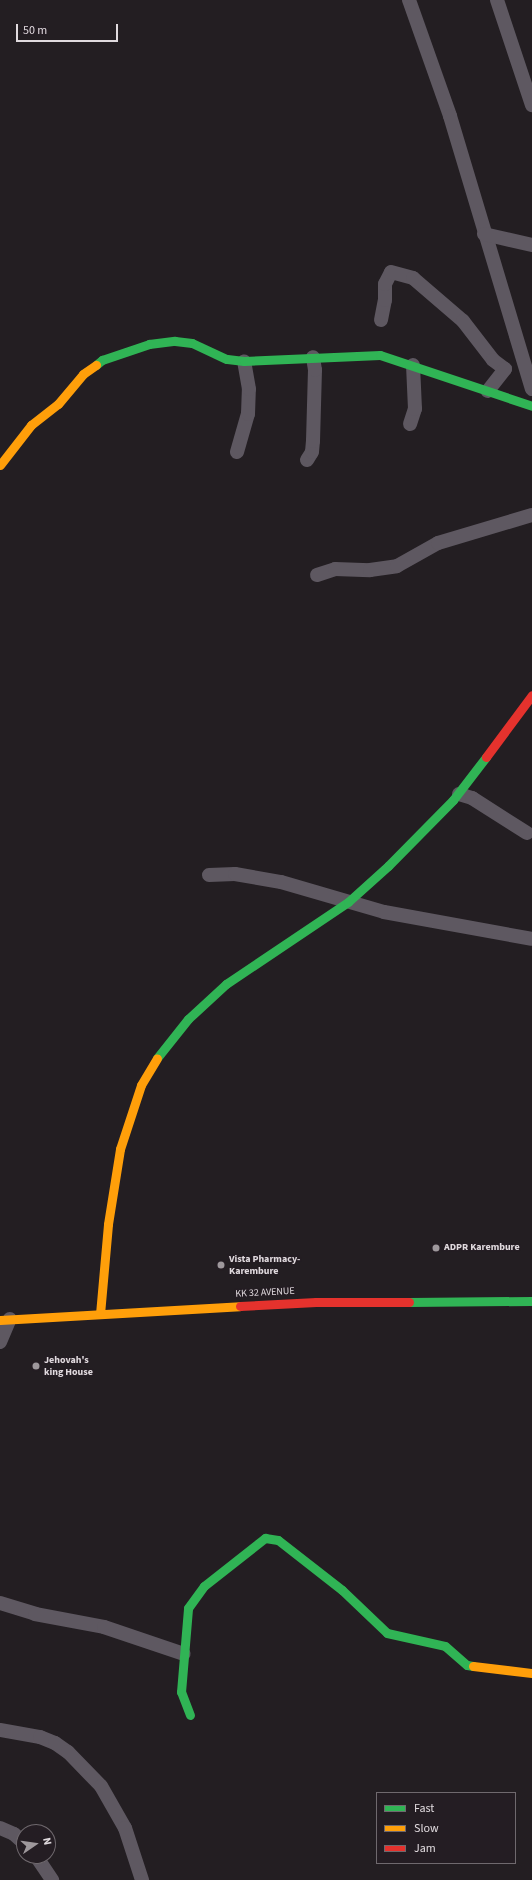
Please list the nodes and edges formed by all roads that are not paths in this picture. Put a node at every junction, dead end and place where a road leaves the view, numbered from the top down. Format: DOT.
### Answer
graph roads {
  1 [pos="409,0"];
  2 [pos="497,0"];
  3 [pos="532,105"];
  4 [pos="484,234"];
  5 [pos="532,245"];
  6 [pos="381,320"];
  7 [pos="526,345"];
  8 [pos="313,357"];
  9 [pos="244,361"];
  10 [pos="413,364"];
  11 [pos="532,389"];
  12 [pos="488,391"];
  13 [pos="532,406"];
  14 [pos="410,424"];
  15 [pos="237,452"];
  16 [pos="307,460"];
  17 [pos="0,465"];
  18 [pos="532,515"];
  19 [pos="317,575"];
  20 [pos="532,695"];
  21 [pos="459,794"];
  22 [pos="527,833"];
  23 [pos="209,875"];
  24 [pos="348,902"];
  25 [pos="532,939"];
  26 [pos="532,1301"];
  27 [pos="100,1314"];
  28 [pos="5,1320"];
  29 [pos="0,1342"];
  30 [pos="0,1603"];
  31 [pos="184,1654"];
  32 [pos="532,1673"];
  33 [pos="190,1715"];
  34 [pos="0,1730"];
  35 [pos="0,1828"];
  36 [pos="16,1836"];
  37 [pos="41,1864"];
  38 [pos="52,1880"];
  39 [pos="142,1880"];
  1 -- 4 [label="street"];
  2 -- 3 [label="street"];
  4 -- 5 [label="street"];
  4 -- 7 [label="street"];
  6 -- 12 [label="street"];
  7 -- 11 [label="street"];
  8 -- 9 [label="street"];
  8 -- 10 [label="street"];
  8 -- 16 [label="street"];
  9 -- 15 [label="street"];
  9 -- 17 [label="street"];
  10 -- 12 [label="street"];
  10 -- 14 [label="street"];
  12 -- 13 [label="street"];
  18 -- 19 [label="street"];
  20 -- 21 [label="street"];
  21 -- 22 [label="street"];
  21 -- 24 [label="street"];
  23 -- 24 [label="street"];
  24 -- 25 [label="street"];
  24 -- 27 [label="street"];
  26 -- 27 [label="street, KK 32 AVENUE"];
  27 -- 28 [label="street, KK 32 AVENUE"];
  28 -- 29 [label="street"];
  30 -- 31 [label="street"];
  31 -- 32 [label="street"];
  31 -- 33 [label="street"];
  34 -- 39 [label="street"];
  35 -- 36 [label="street"];
  37 -- 38 [label="street"];
}
